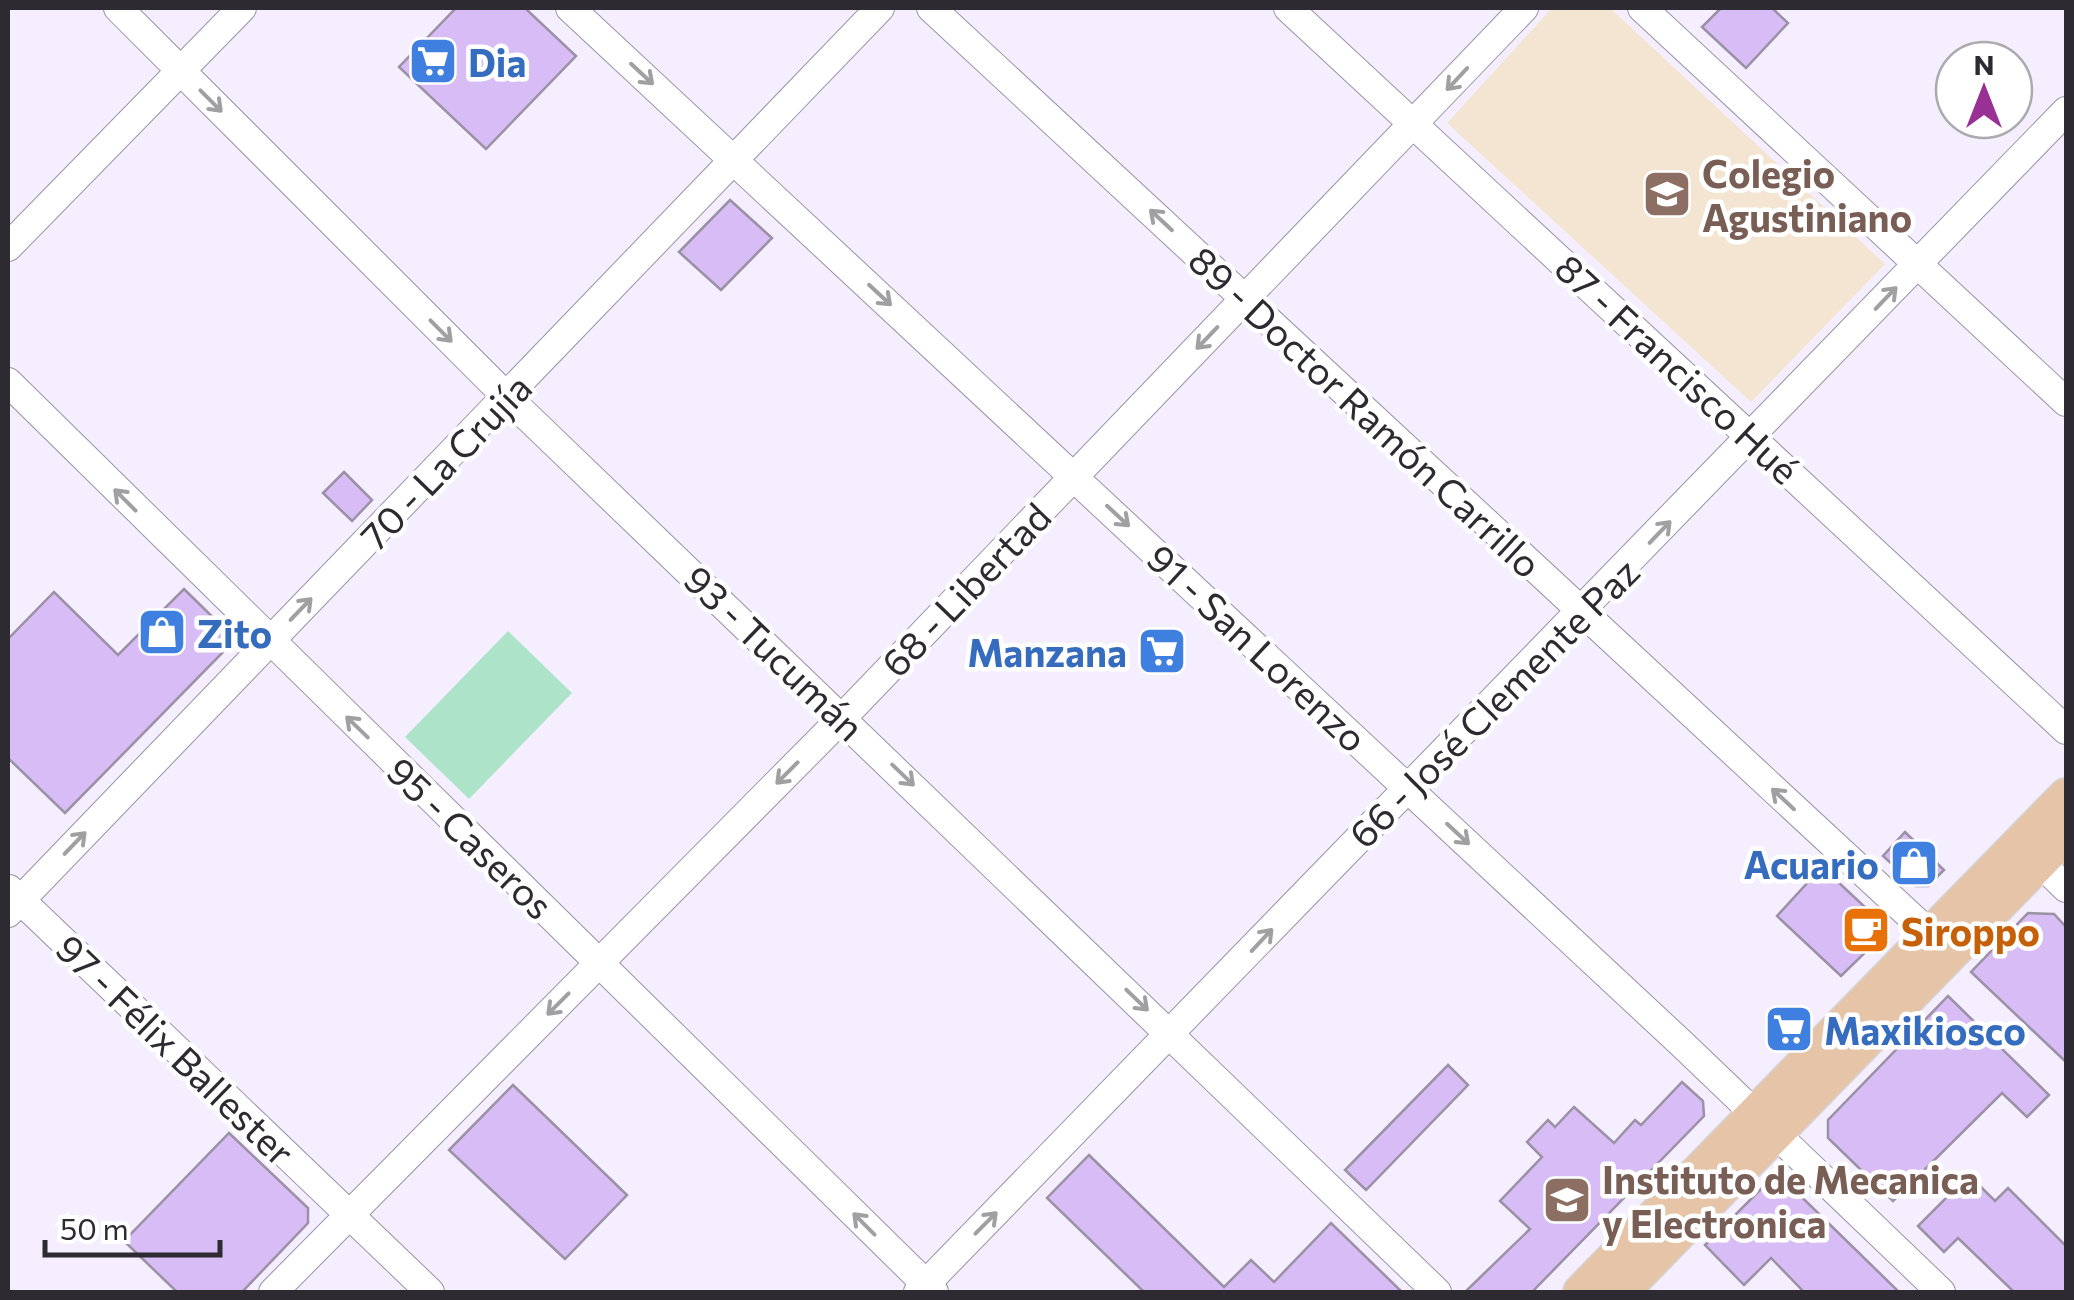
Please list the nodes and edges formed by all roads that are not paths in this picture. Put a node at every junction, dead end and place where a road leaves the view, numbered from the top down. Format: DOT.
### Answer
graph roads {
  1 [pos="118,8"];
  2 [pos="242,8"];
  3 [pos="570,8"];
  4 [pos="880,8"];
  5 [pos="932,8"];
  6 [pos="1288,8"];
  7 [pos="1524,8"];
  8 [pos="1642,8"];
  9 [pos="181,71"];
  10 [pos="2066,111"];
  11 [pos="1414,126"];
  12 [pos="736,160"];
  13 [pos="8,246"];
  14 [pos="1919,264"];
  15 [pos="1246,299"];
  16 [pos="8,382"];
  17 [pos="507,396"];
  18 [pos="2066,402"];
  19 [pos="1753,437"];
  20 [pos="1074,475"];
  21 [pos="1582,612"];
  22 [pos="269,643"];
  23 [pos="843,718"];
  24 [pos="2066,730"];
  25 [pos="1407,786"];
  26 [pos="2066,796"];
  27 [pos="2066,835"];
  28 [pos="2031,853"];
  29 [pos="2066,888"];
  30 [pos="12,900"];
  31 [pos="1932,936"];
  32 [pos="600,961"];
  33 [pos="1173,1034"];
  34 [pos="1767,1124"];
  35 [pos="349,1214"];
  36 [pos="926,1290"];
  37 [pos="273,1292"];
  38 [pos="430,1292"];
  39 [pos="1437,1292"];
  40 [pos="1581,1292"];
  41 [pos="1621,1292"];
  42 [pos="1941,1292"];
  1 -- 9 [label="street, 93 - Tucumán"];
  2 -- 9 [label="street"];
  3 -- 12 [label="street, 91 - San Lorenzo, one-way"];
  4 -- 12 [label="street, 70 - La Crujía"];
  15 -- 5 [label="street, 89 - Doctor Ramón Carrillo, one-way"];
  6 -- 11 [label="street, 87 - Francisco Hué"];
  7 -- 11 [label="street, 68 - Libertad, one-way"];
  8 -- 14 [label="street"];
  9 -- 13 [label="street"];
  9 -- 17 [label="street, 93 - Tucumán, one-way"];
  10 -- 14 [label="street, 66 - José Clemente Paz"];
  11 -- 15 [label="street, 68 - Libertad"];
  11 -- 19 [label="street, 87 - Francisco Hué"];
  12 -- 17 [label="street, 70 - La Crujía"];
  12 -- 20 [label="street, 91 - San Lorenzo, one-way"];
  14 -- 18 [label="street"];
  19 -- 14 [label="street, 66 - José Clemente Paz, one-way"];
  15 -- 20 [label="street, 68 - Libertad, one-way"];
  15 -- 21 [label="street, 89 - Doctor Ramón Carrillo"];
  22 -- 16 [label="street, 95 - Caseros, one-way"];
  22 -- 17 [label="street, 70 - La Crujía, one-way"];
  17 -- 23 [label="street, 93 - Tucumán"];
  21 -- 19 [label="street, 66 - José Clemente Paz, one-way"];
  19 -- 24 [label="street, 87 - Francisco Hué"];
  20 -- 23 [label="street, 68 - Libertad"];
  20 -- 25 [label="street, 91 - San Lorenzo, one-way"];
  21 -- 25 [label="street, 66 - José Clemente Paz"];
  31 -- 21 [label="street, 89 - Doctor Ramón Carrillo, one-way"];
  30 -- 22 [label="street, 70 - La Crujía, one-way"];
  32 -- 22 [label="street, 95 - Caseros, one-way"];
  23 -- 32 [label="street, 68 - Libertad, one-way"];
  23 -- 33 [label="street, 93 - Tucumán, one-way"];
  33 -- 25 [label="street, 66 - José Clemente Paz, one-way"];
  25 -- 34 [label="street, 91 - San Lorenzo, one-way"];
  26 -- 28 [label="main road"];
  27 -- 28 [label="main road"];
  28 -- 29 [label="street"];
  28 -- 31 [label="main road"];
  28 -- 34 [label="main road"];
  30 -- 35 [label="street, 97 - Félix Ballester"];
  31 -- 34 [label="main road"];
  32 -- 35 [label="street, 68 - Libertad, one-way"];
  36 -- 32 [label="street, 95 - Caseros, one-way"];
  36 -- 33 [label="street, 66 - José Clemente Paz, one-way"];
  33 -- 39 [label="street, 93 - Tucumán"];
  34 -- 40 [label="main road"];
  34 -- 41 [label="main road"];
  34 -- 42 [label="street, 91 - San Lorenzo"];
  35 -- 37 [label="street, 68 - Libertad"];
  35 -- 38 [label="street, 97 - Félix Ballester"];
}
